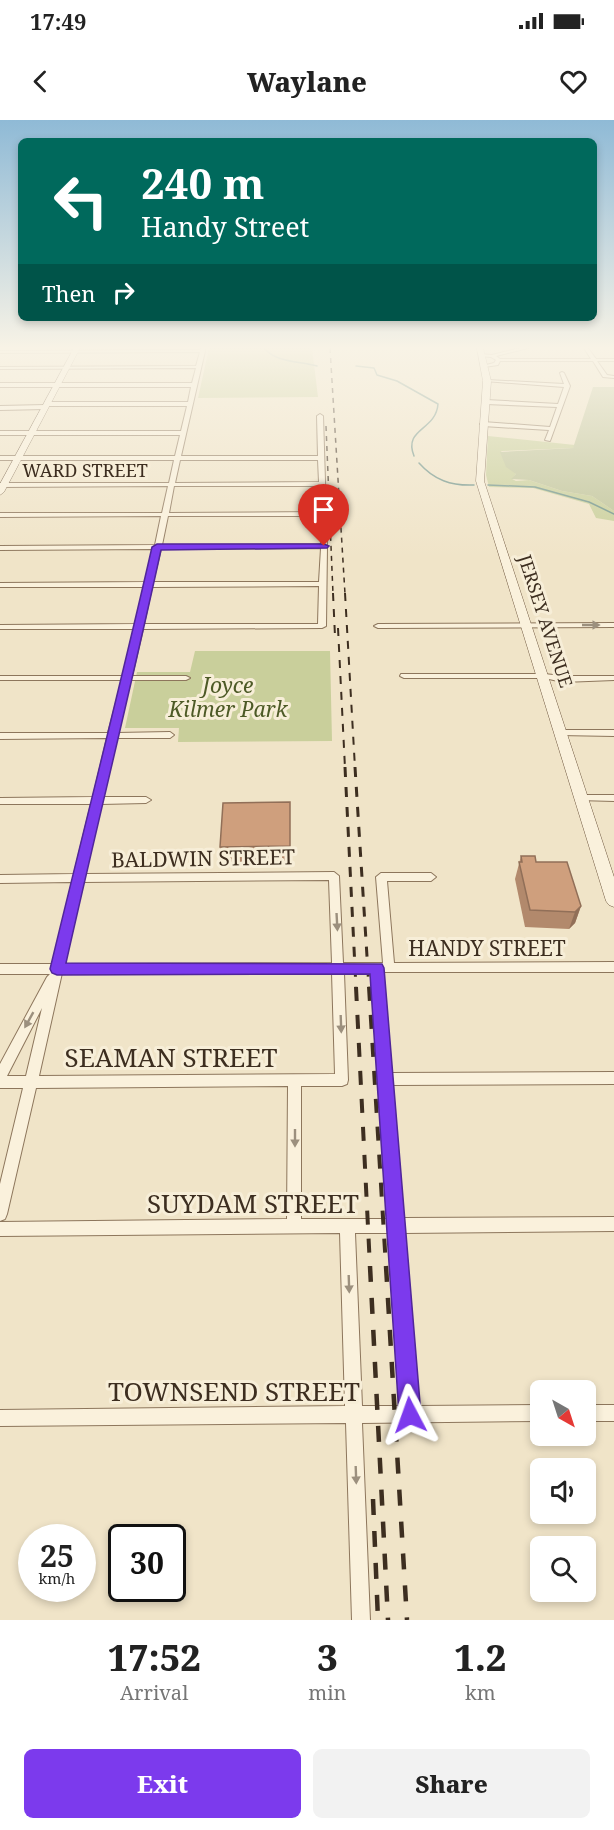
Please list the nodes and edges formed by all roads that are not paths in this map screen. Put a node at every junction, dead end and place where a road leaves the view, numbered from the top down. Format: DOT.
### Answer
graph roads {
  1 [pos="39,418"];
  2 [pos="187,418"];
  3 [pos="320,418"];
  4 [pos="484,418"];
  5 [pos="555,418"];
  6 [pos="483,424"];
  7 [pos="552,429"];
  8 [pos="31,433"];
  9 [pos="183,433"];
  10 [pos="0,434"];
  11 [pos="548,440"];
  12 [pos="0,458"];
  13 [pos="18,458"];
  14 [pos="177,458"];
  15 [pos="321,458"];
  16 [pos="321,484"];
  17 [pos="171,485"];
  18 [pos="1,488"];
  19 [pos="164,514"];
  20 [pos="323,514"];
  21 [pos="0,515"];
  22 [pos="324,546"];
  23 [pos="157,547"];
  24 [pos="0,548"];
  25 [pos="324,584"];
  26 [pos="0,585"];
  27 [pos="148,585"];
  28 [pos="527,625"];
  29 [pos="614,625"];
  30 [pos="378,626"];
  31 [pos="0,627"];
  32 [pos="140,627"];
  33 [pos="614,672"];
  34 [pos="544,675"];
  35 [pos="128,676"];
  36 [pos="404,676"];
  37 [pos="0,678"];
  38 [pos="186,678"];
  39 [pos="614,678"];
  40 [pos="562,733"];
  41 [pos="614,733"];
  42 [pos="112,735"];
  43 [pos="170,735"];
  44 [pos="0,736"];
  45 [pos="581,798"];
  46 [pos="614,798"];
  47 [pos="146,800"];
  48 [pos="0,801"];
  49 [pos="96,801"];
  50 [pos="610,875"];
  51 [pos="431,877"];
  52 [pos="0,879"];
  53 [pos="78,879"];
  54 [pos="614,901"];
  55 [pos="614,967"];
  56 [pos="339,968"];
  57 [pos="383,968"];
  58 [pos="0,969"];
  59 [pos="57,969"];
  60 [pos="0,1076"];
  61 [pos="614,1078"];
  62 [pos="385,1079"];
  63 [pos="295,1080"];
  64 [pos="0,1082"];
  65 [pos="30,1082"];
  66 [pos="0,1214"];
  67 [pos="614,1224"];
  68 [pos="294,1225"];
  69 [pos="347,1226"];
  70 [pos="396,1226"];
  71 [pos="0,1229"];
  72 [pos="530,1413"];
  73 [pos="596,1413"];
  74 [pos="614,1413"];
  75 [pos="410,1415"];
  76 [pos="354,1416"];
  77 [pos="0,1418"];
  78 [pos="361,1620"];
  1 -- 8 [label="street"];
  2 -- 9 [label="street"];
  3 -- 15 [label="street"];
  4 -- 6 [label="street, JERSEY AVENUE"];
  5 -- 7 [label="street"];
  6 -- 7 [label="street"];
  6 -- 28 [label="street, JERSEY AVENUE"];
  7 -- 11 [label="street"];
  8 -- 9 [label="street"];
  8 -- 10 [label="street"];
  8 -- 13 [label="street"];
  9 -- 14 [label="street"];
  12 -- 13 [label="street"];
  13 -- 14 [label="street"];
  13 -- 18 [label="street"];
  14 -- 15 [label="street"];
  14 -- 17 [label="street"];
  15 -- 16 [label="street"];
  16 -- 17 [label="street, WARD STREET"];
  16 -- 20 [label="street"];
  17 -- 18 [label="street, WARD STREET"];
  17 -- 19 [label="street"];
  19 -- 20 [label="street"];
  19 -- 21 [label="street"];
  19 -- 23 [label="street"];
  20 -- 22 [label="street"];
  22 -- 23 [label="street"];
  22 -- 25 [label="street"];
  23 -- 24 [label="street"];
  23 -- 27 [label="street"];
  25 -- 27 [label="street"];
  25 -- 32 [label="street"];
  26 -- 27 [label="street"];
  27 -- 32 [label="street"];
  28 -- 29 [label="street, one-way"];
  28 -- 30 [label="street"];
  28 -- 34 [label="street, JERSEY AVENUE"];
  31 -- 32 [label="street"];
  32 -- 35 [label="street"];
  33 -- 34 [label="street"];
  34 -- 36 [label="street"];
  34 -- 39 [label="street"];
  34 -- 40 [label="street, JERSEY AVENUE"];
  35 -- 37 [label="street"];
  35 -- 38 [label="street"];
  35 -- 42 [label="street"];
  40 -- 41 [label="street"];
  40 -- 45 [label="street, JERSEY AVENUE"];
  42 -- 43 [label="street"];
  42 -- 44 [label="street"];
  42 -- 49 [label="street"];
  45 -- 46 [label="street"];
  45 -- 50 [label="street, JERSEY AVENUE"];
  47 -- 49 [label="street"];
  48 -- 49 [label="street"];
  49 -- 53 [label="street"];
  50 -- 54 [label="street, JERSEY AVENUE"];
  51 -- 57 [label="street"];
  52 -- 53 [label="street, BALDWIN STREET"];
  53 -- 56 [label="street, BALDWIN STREET, one-way"];
  53 -- 59 [label="street"];
  55 -- 57 [label="street, HANDY STREET"];
  56 -- 57 [label="street, HANDY STREET"];
  56 -- 59 [label="street, HANDY STREET"];
  56 -- 63 [label="street, SEAMAN STREET, one-way"];
  57 -- 62 [label="street"];
  58 -- 59 [label="street, HANDY STREET"];
  59 -- 60 [label="street, one-way"];
  59 -- 65 [label="street"];
  61 -- 62 [label="street"];
  62 -- 70 [label="street"];
  63 -- 65 [label="street, SEAMAN STREET"];
  63 -- 68 [label="street, one-way"];
  64 -- 65 [label="street, SEAMAN STREET"];
  65 -- 66 [label="street"];
  67 -- 70 [label="street, SUYDAM STREET"];
  68 -- 69 [label="street, SUYDAM STREET"];
  68 -- 71 [label="street, SUYDAM STREET"];
  69 -- 70 [label="street, SUYDAM STREET"];
  69 -- 76 [label="street, one-way"];
  70 -- 75 [label="street"];
  72 -- 75 [label="street, TOWNSEND STREET"];
  73 -- 74 [label="street"];
  75 -- 76 [label="street, TOWNSEND STREET"];
  76 -- 77 [label="street, TOWNSEND STREET"];
  76 -- 78 [label="street, one-way"];
}
